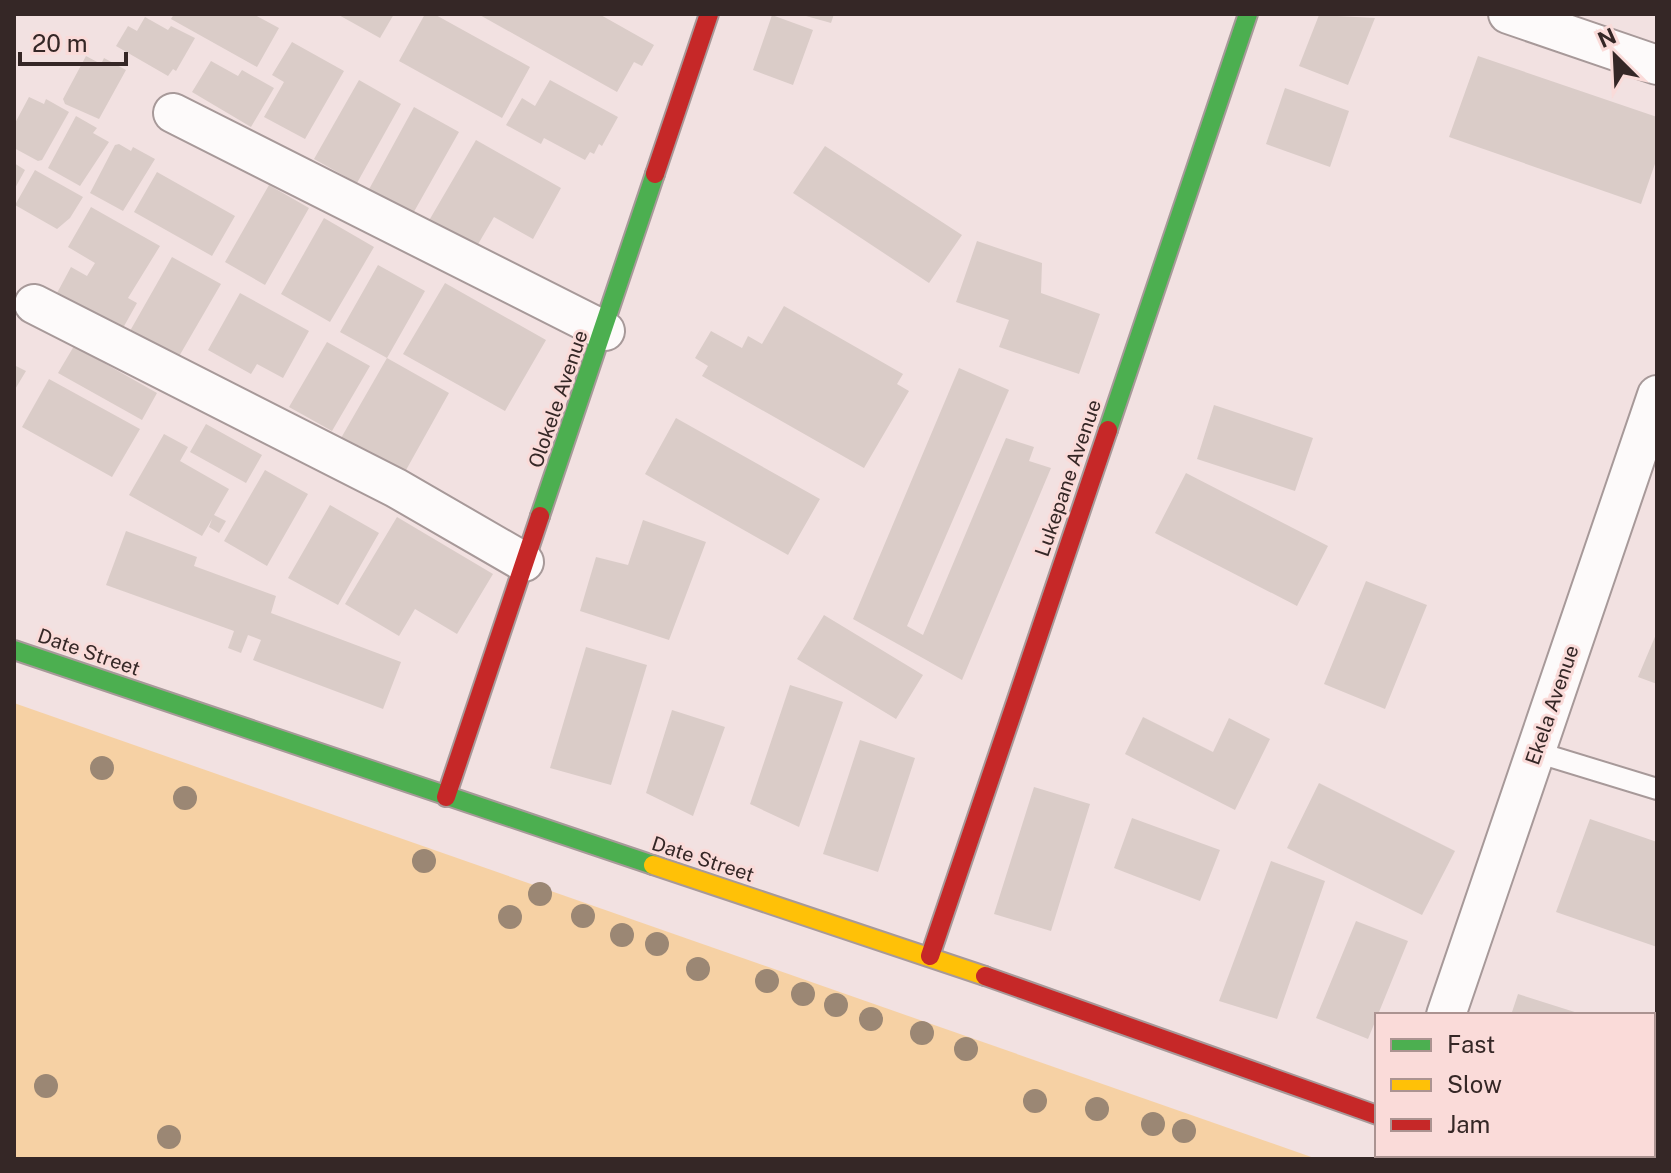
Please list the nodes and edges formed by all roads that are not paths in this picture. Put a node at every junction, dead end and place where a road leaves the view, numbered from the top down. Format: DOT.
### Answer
graph roads {
  1 [pos="709,14"];
  2 [pos="1248,14"];
  3 [pos="1508,14"];
  4 [pos="1657,65"];
  5 [pos="173,113"];
  6 [pos="34,304"];
  7 [pos="605,331"];
  8 [pos="1657,395"];
  9 [pos="524,562"];
  10 [pos="14,650"];
  11 [pos="1536,752"];
  12 [pos="1657,789"];
  13 [pos="446,797"];
  14 [pos="930,956"];
  15 [pos="1447,1013"];
  16 [pos="1375,1114"];
  1 -- 7 [label="street, Olokele Avenue"];
  2 -- 14 [label="street, Lukepane Avenue"];
  3 -- 4 [label="street"];
  5 -- 7 [label="street"];
  6 -- 9 [label="street"];
  7 -- 9 [label="street, Olokele Avenue"];
  8 -- 11 [label="street, Ekela Avenue"];
  9 -- 13 [label="street, Olokele Avenue"];
  10 -- 13 [label="street, Date Street"];
  11 -- 12 [label="lane"];
  11 -- 15 [label="street, Ekela Avenue"];
  13 -- 14 [label="street, Date Street"];
  14 -- 16 [label="street, Date Street"];
}
